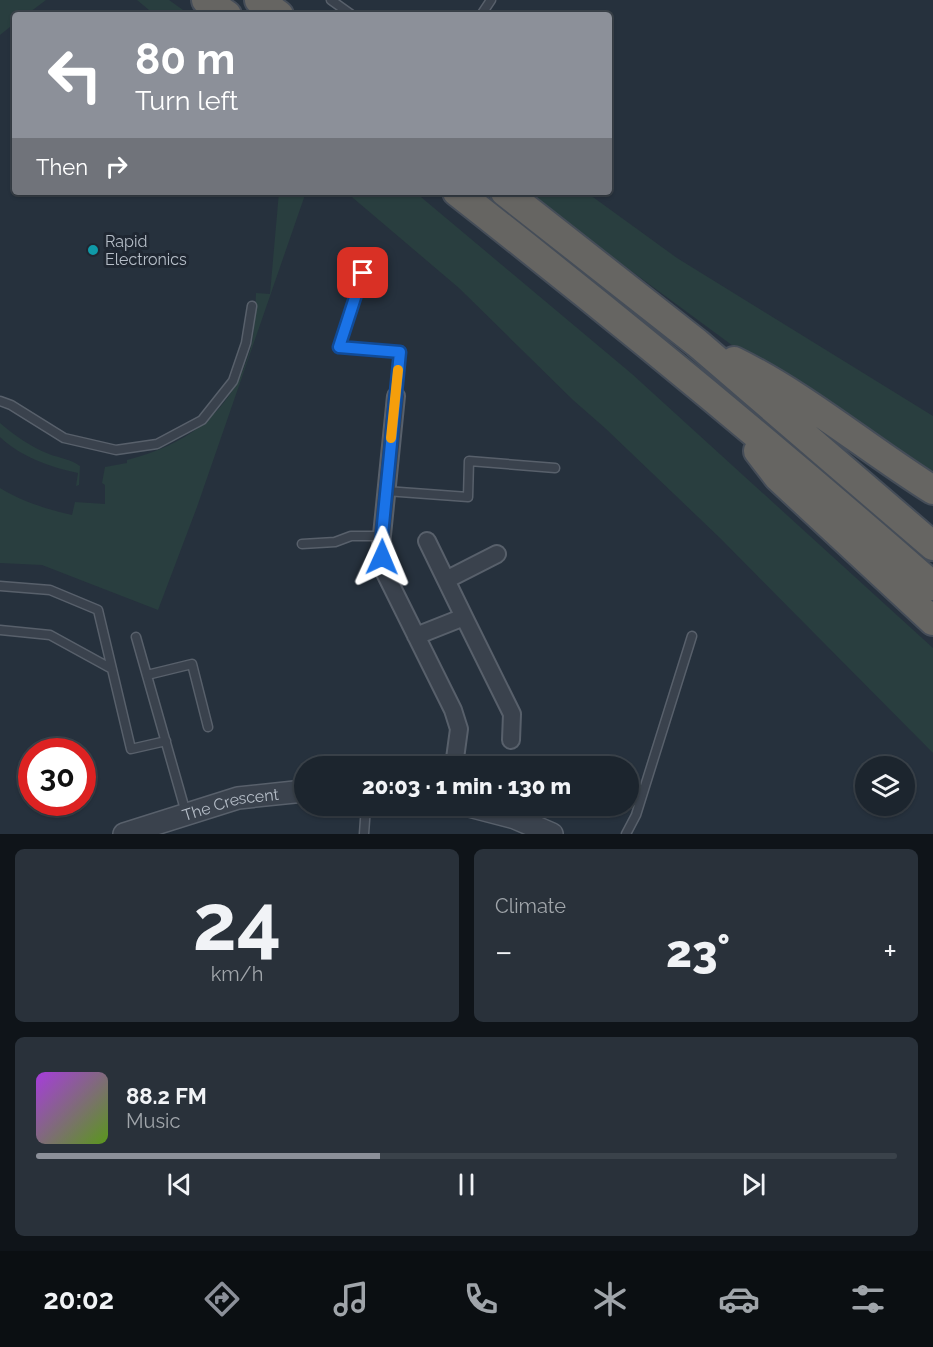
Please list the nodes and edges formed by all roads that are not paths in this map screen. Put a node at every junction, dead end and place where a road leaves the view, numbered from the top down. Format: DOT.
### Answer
graph roads {
  1 [pos="206,0"];
  2 [pos="259,0"];
  3 [pos="331,0"];
  4 [pos="223,12"];
  5 [pos="275,12"];
  6 [pos="348,12"];
  7 [pos="461,195"];
  8 [pos="509,195"];
  9 [pos="369,254"];
  10 [pos="252,306"];
  11 [pos="697,343"];
  12 [pos="396,396"];
  13 [pos="0,401"];
  14 [pos="721,405"];
  15 [pos="555,468"];
  16 [pos="933,490"];
  17 [pos="386,491"];
  18 [pos="381,536"];
  19 [pos="427,541"];
  20 [pos="302,544"];
  21 [pos="933,546"];
  22 [pos="497,554"];
  23 [pos="446,580"];
  24 [pos="0,586"];
  25 [pos="933,586"];
  26 [pos="464,617"];
  27 [pos="933,621"];
  28 [pos="0,630"];
  29 [pos="416,636"];
  30 [pos="692,636"];
  31 [pos="136,637"];
  32 [pos="112,669"];
  33 [pos="147,675"];
  34 [pos="208,727"];
  35 [pos="511,740"];
  36 [pos="166,741"];
  37 [pos="455,756"];
  38 [pos="294,792"];
  39 [pos="186,815"];
  40 [pos="365,816"];
  41 [pos="507,816"];
  42 [pos="124,834"];
  43 [pos="364,834"];
  44 [pos="552,834"];
  45 [pos="626,834"];
  1 -- 4 [label="highway"];
  2 -- 5 [label="highway"];
  3 -- 6 [label="lane"];
  7 -- 14 [label="highway"];
  8 -- 11 [label="highway"];
  9 -- 12 [label="lane"];
  10 -- 13 [label="lane"];
  11 -- 16 [label="highway"];
  11 -- 21 [label="highway"];
  12 -- 17 [label="street"];
  14 -- 25 [label="highway"];
  14 -- 27 [label="highway"];
  15 -- 17 [label="lane"];
  17 -- 18 [label="street"];
  18 -- 20 [label="lane"];
  18 -- 29 [label="street"];
  19 -- 23 [label="street"];
  22 -- 23 [label="street"];
  23 -- 26 [label="street"];
  24 -- 32 [label="lane"];
  26 -- 29 [label="street"];
  26 -- 35 [label="street"];
  28 -- 32 [label="lane"];
  29 -- 37 [label="street"];
  30 -- 45 [label="lane"];
  31 -- 33 [label="lane"];
  32 -- 36 [label="lane"];
  33 -- 34 [label="lane"];
  33 -- 36 [label="lane"];
  36 -- 39 [label="lane"];
  38 -- 39 [label="street, The Crescent"];
  39 -- 42 [label="street, The Crescent"];
  40 -- 43 [label="lane"];
  41 -- 44 [label="street"];
}
